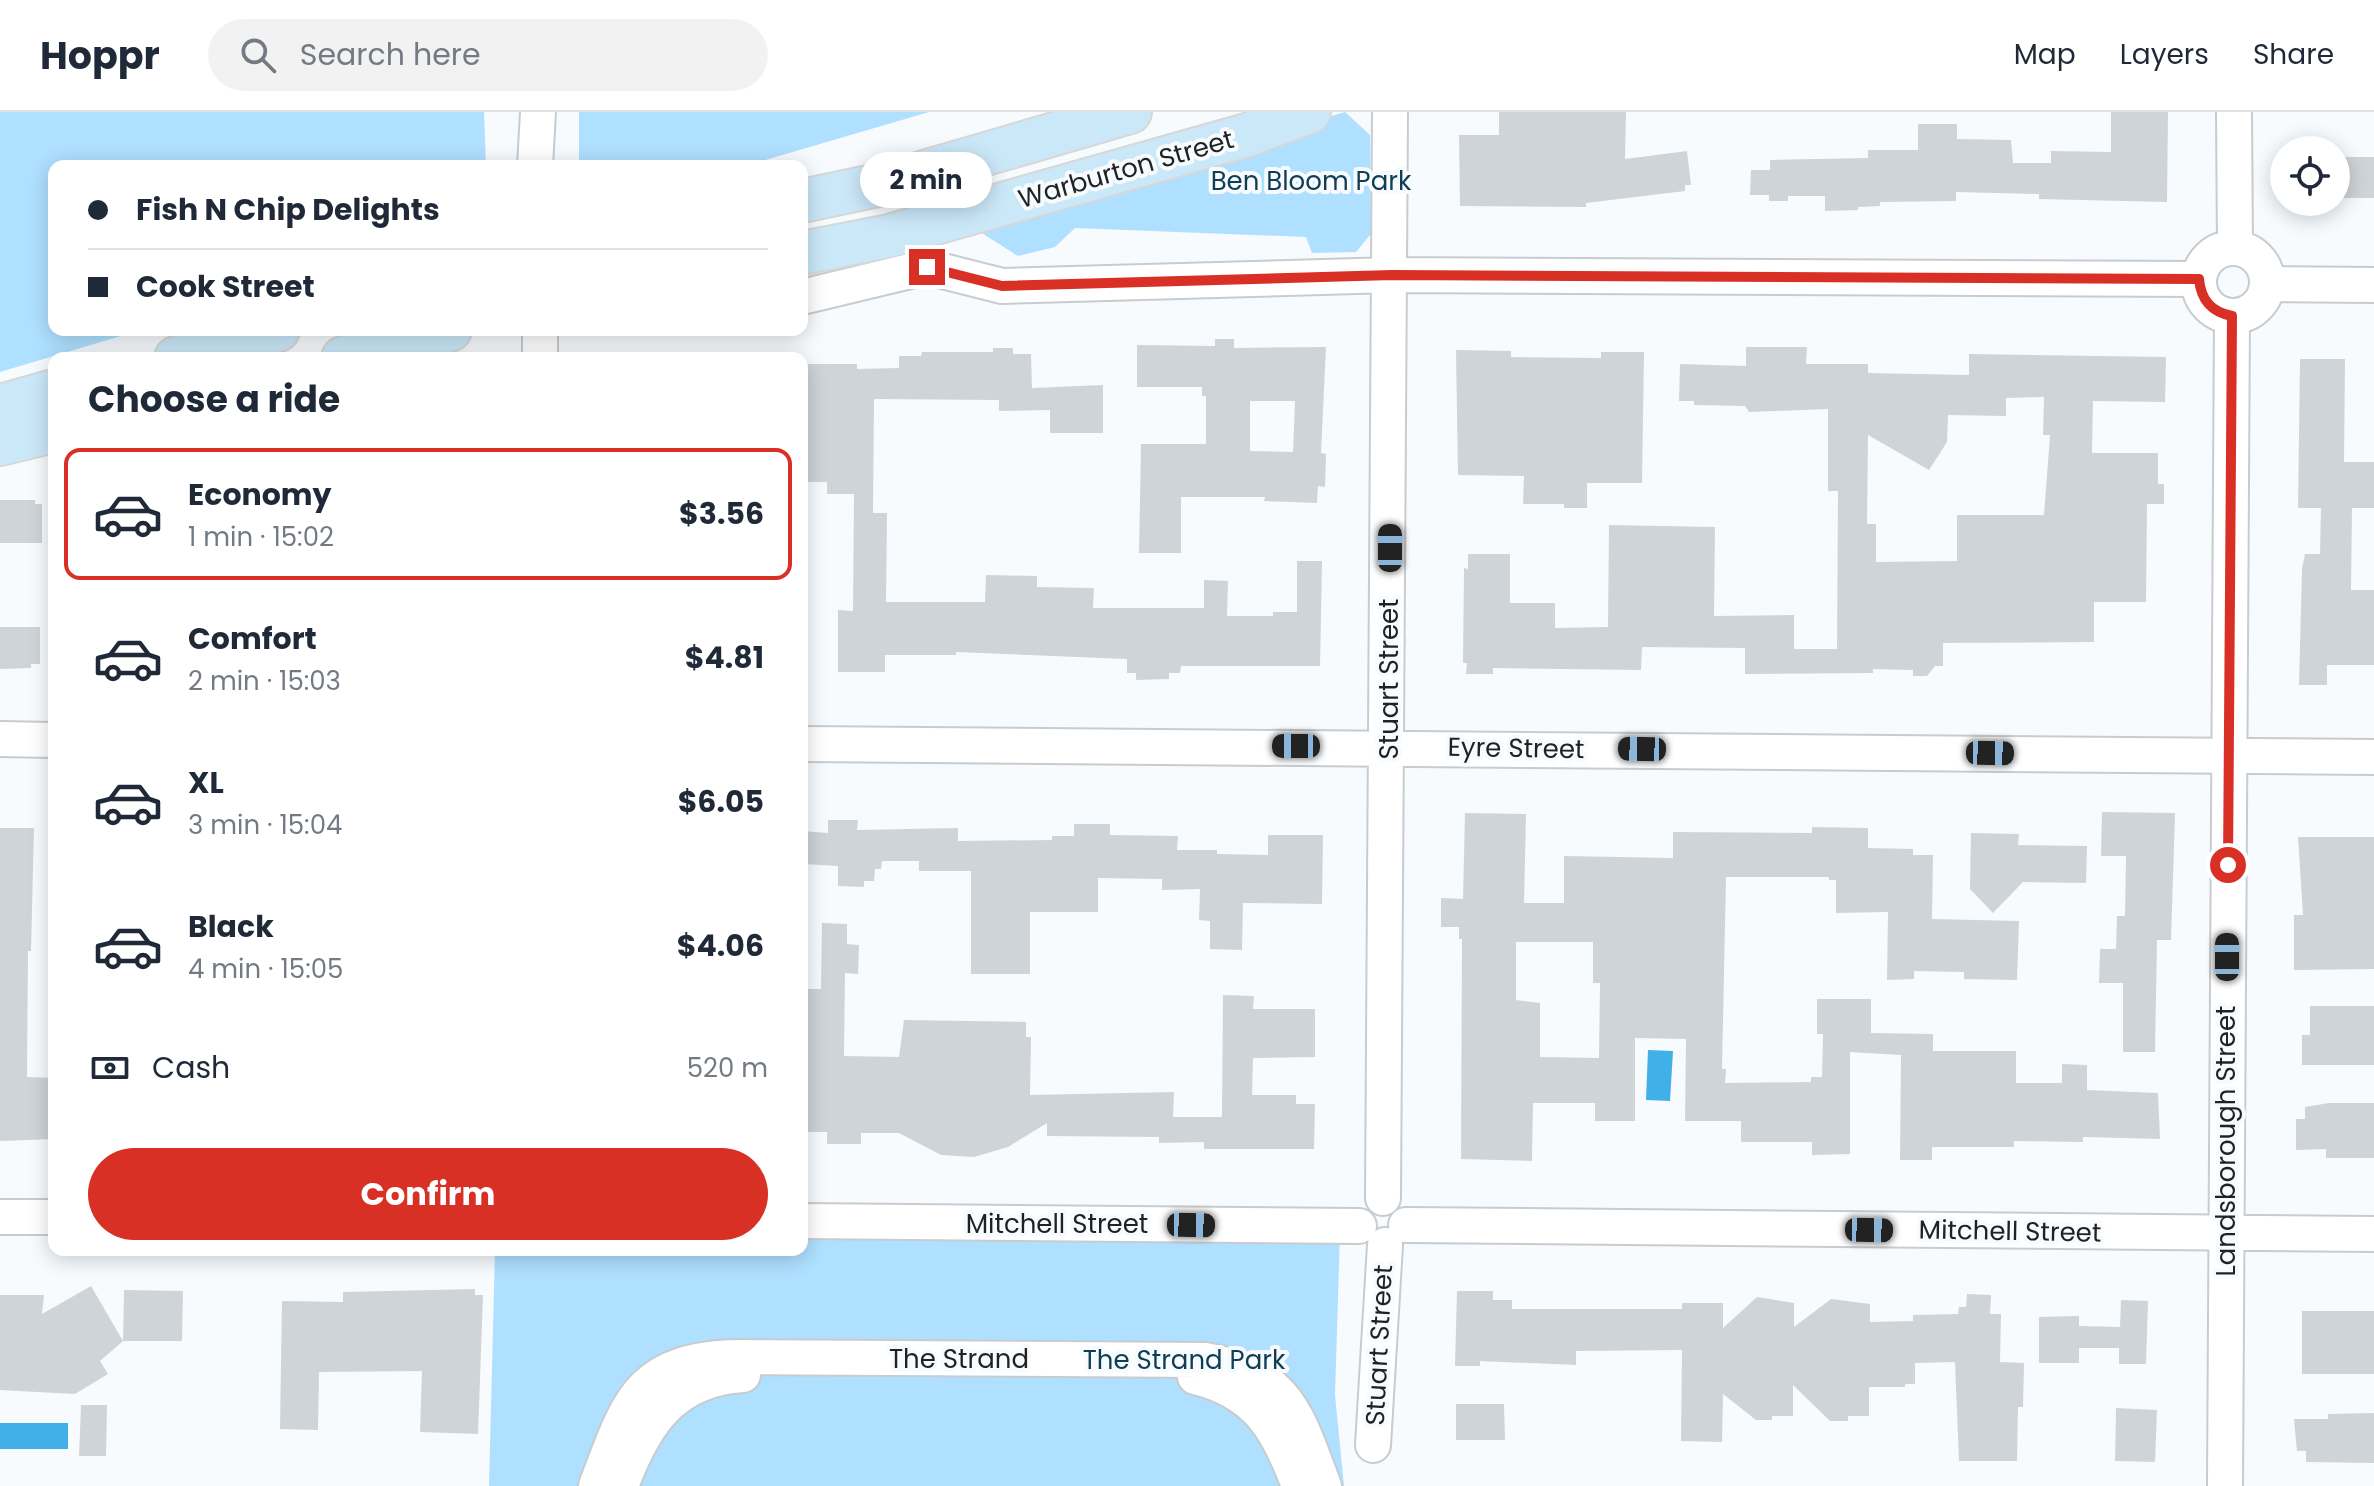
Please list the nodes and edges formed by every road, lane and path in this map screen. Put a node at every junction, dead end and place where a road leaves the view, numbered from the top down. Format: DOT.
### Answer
graph roads {
  1 [pos="538,112"];
  2 [pos="1130,112"];
  3 [pos="1309,112"];
  4 [pos="1390,112"];
  5 [pos="2234,112"];
  6 [pos="535,160"];
  7 [pos="808,200"];
  8 [pos="2235,247"];
  9 [pos="808,252"];
  10 [pos="1392,275"];
  11 [pos="2199,279"];
  12 [pos="2268,284"];
  13 [pos="2374,285"];
  14 [pos="808,296"];
  15 [pos="2232,316"];
  16 [pos="256,336"];
  17 [pos="427,336"];
  18 [pos="198,352"];
  19 [pos="366,352"];
  20 [pos="48,393"];
  21 [pos="0,406"];
  22 [pos="48,432"];
  23 [pos="0,444"];
  24 [pos="0,739"];
  25 [pos="48,740"];
  26 [pos="808,744"];
  27 [pos="1388,746"];
  28 [pos="2228,755"];
  29 [pos="2374,757"];
  30 [pos="0,1217"];
  31 [pos="48,1217"];
  32 [pos="808,1221"];
  33 [pos="1383,1232"];
  34 [pos="2225,1234"];
  35 [pos="2374,1234"];
  36 [pos="1373,1445"];
  37 [pos="596,1486"];
  38 [pos="621,1486"];
  39 [pos="1299,1486"];
  40 [pos="1324,1486"];
  41 [pos="2225,1486"];
  1 -- 6 [label="street"];
  2 -- 7 [label="main road, Warburton Street"];
  3 -- 9 [label="main road, Warburton Street"];
  4 -- 10 [label="street, Stuart Street"];
  5 -- 8 [label="street"];
  8 -- 11 [label="street"];
  8 -- 12 [label="street"];
  10 -- 11 [label="street"];
  10 -- 14 [label="street"];
  10 -- 27 [label="street, Stuart Street"];
  11 -- 15 [label="street"];
  12 -- 13 [label="street"];
  12 -- 15 [label="street"];
  15 -- 28 [label="street, Landsborough Street"];
  16 -- 18 [label="main road"];
  17 -- 19 [label="main road"];
  20 -- 21 [label="main road"];
  22 -- 23 [label="main road"];
  24 -- 25 [label="street"];
  26 -- 27 [label="street, Eyre Street"];
  27 -- 28 [label="street, Eyre Street"];
  27 -- 33 [label="street, Stuart Street"];
  28 -- 29 [label="street, Eyre Street"];
  28 -- 34 [label="street, Landsborough Street"];
  30 -- 31 [label="street"];
  32 -- 33 [label="street, Mitchell Street"];
  33 -- 34 [label="street, Mitchell Street"];
  33 -- 36 [label="street, Stuart Street"];
  34 -- 35 [label="street, Mitchell Street"];
  34 -- 41 [label="street, Landsborough Street"];
  37 -- 40 [label="street, The Strand"];
  38 -- 39 [label="street, The Strand"];
}
